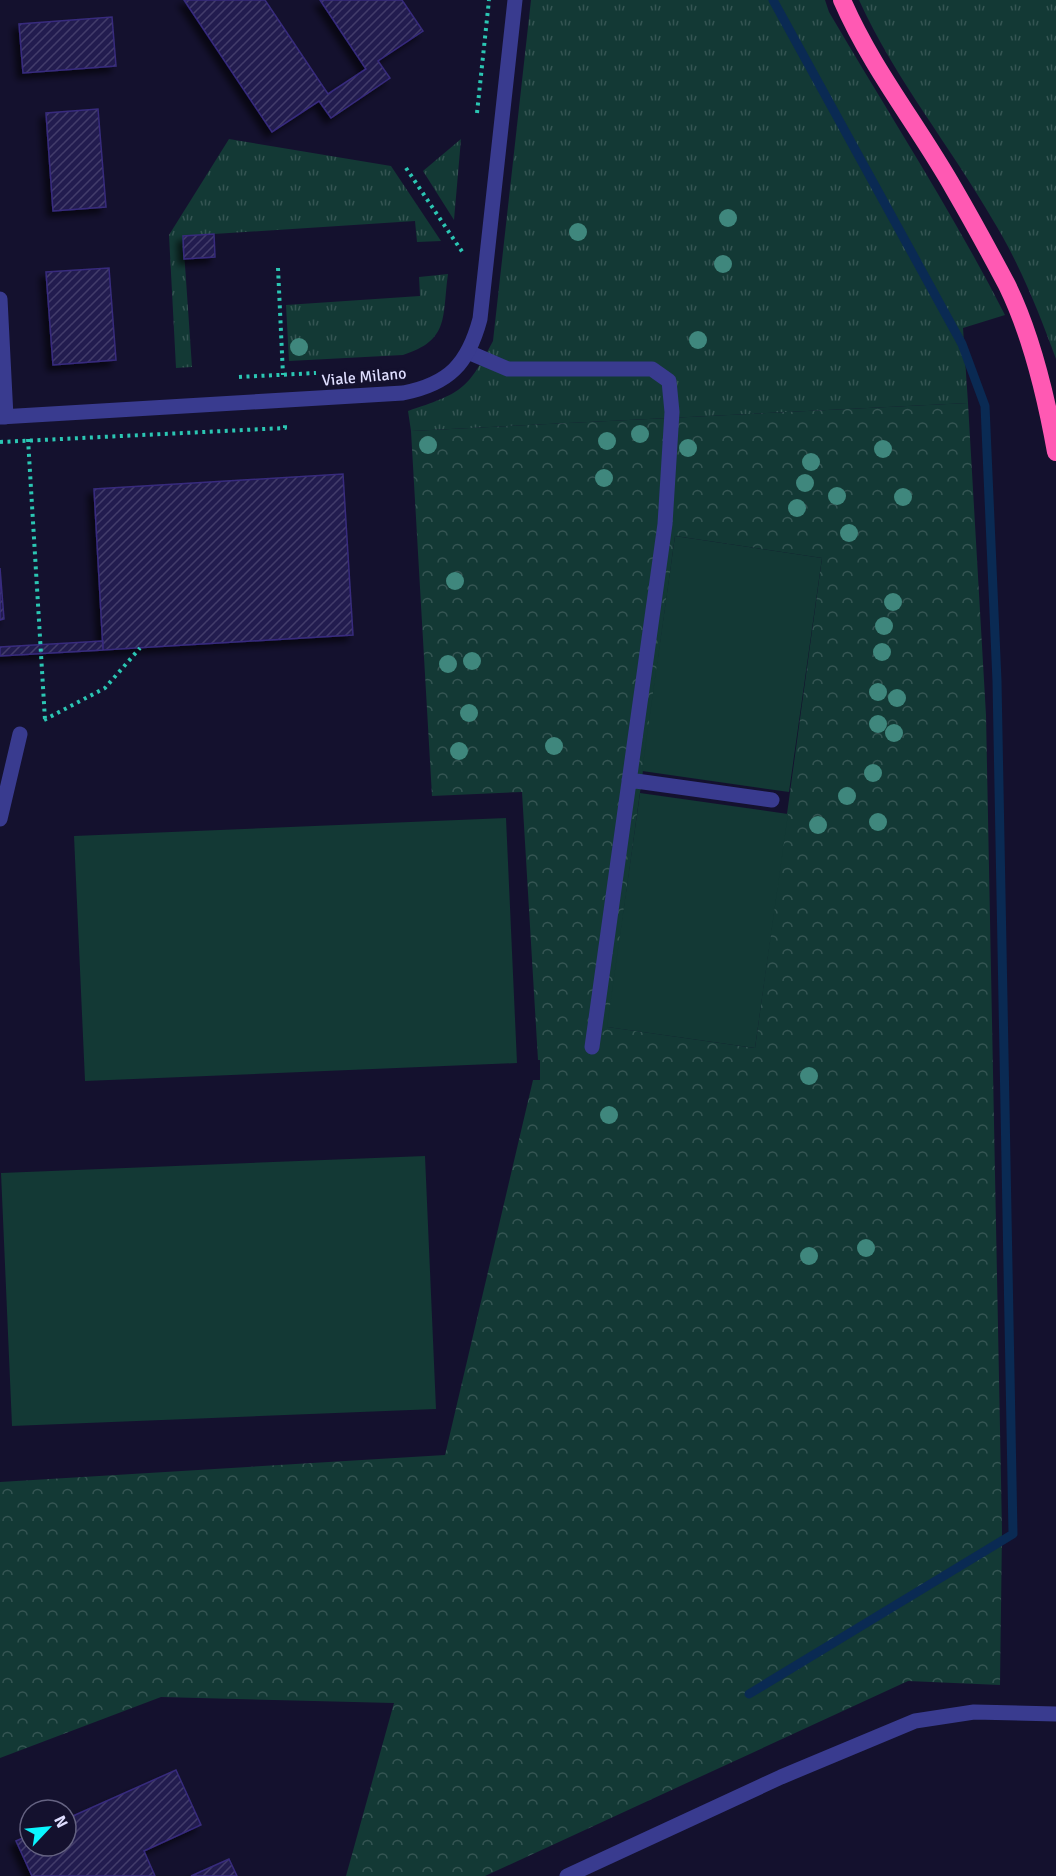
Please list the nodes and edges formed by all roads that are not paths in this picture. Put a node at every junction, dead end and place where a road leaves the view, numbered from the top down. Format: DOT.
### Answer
graph roads {
  1 [pos="515,0"];
  2 [pos="842,0"];
  3 [pos="0,299"];
  4 [pos="468,352"];
  5 [pos="3,417"];
  6 [pos="1056,452"];
  7 [pos="21,734"];
  8 [pos="629,780"];
  9 [pos="772,800"];
  10 [pos="0,819"];
  11 [pos="592,1047"];
  12 [pos="1056,1714"];
  13 [pos="567,1876"];
  1 -- 4 [label="street, Viale Milano"];
  2 -- 6 [label="highway"];
  3 -- 5 [label="street"];
  4 -- 5 [label="street, Viale Milano"];
  4 -- 8 [label="street"];
  7 -- 10 [label="street"];
  8 -- 9 [label="street"];
  8 -- 11 [label="street"];
  12 -- 13 [label="street"];
}
